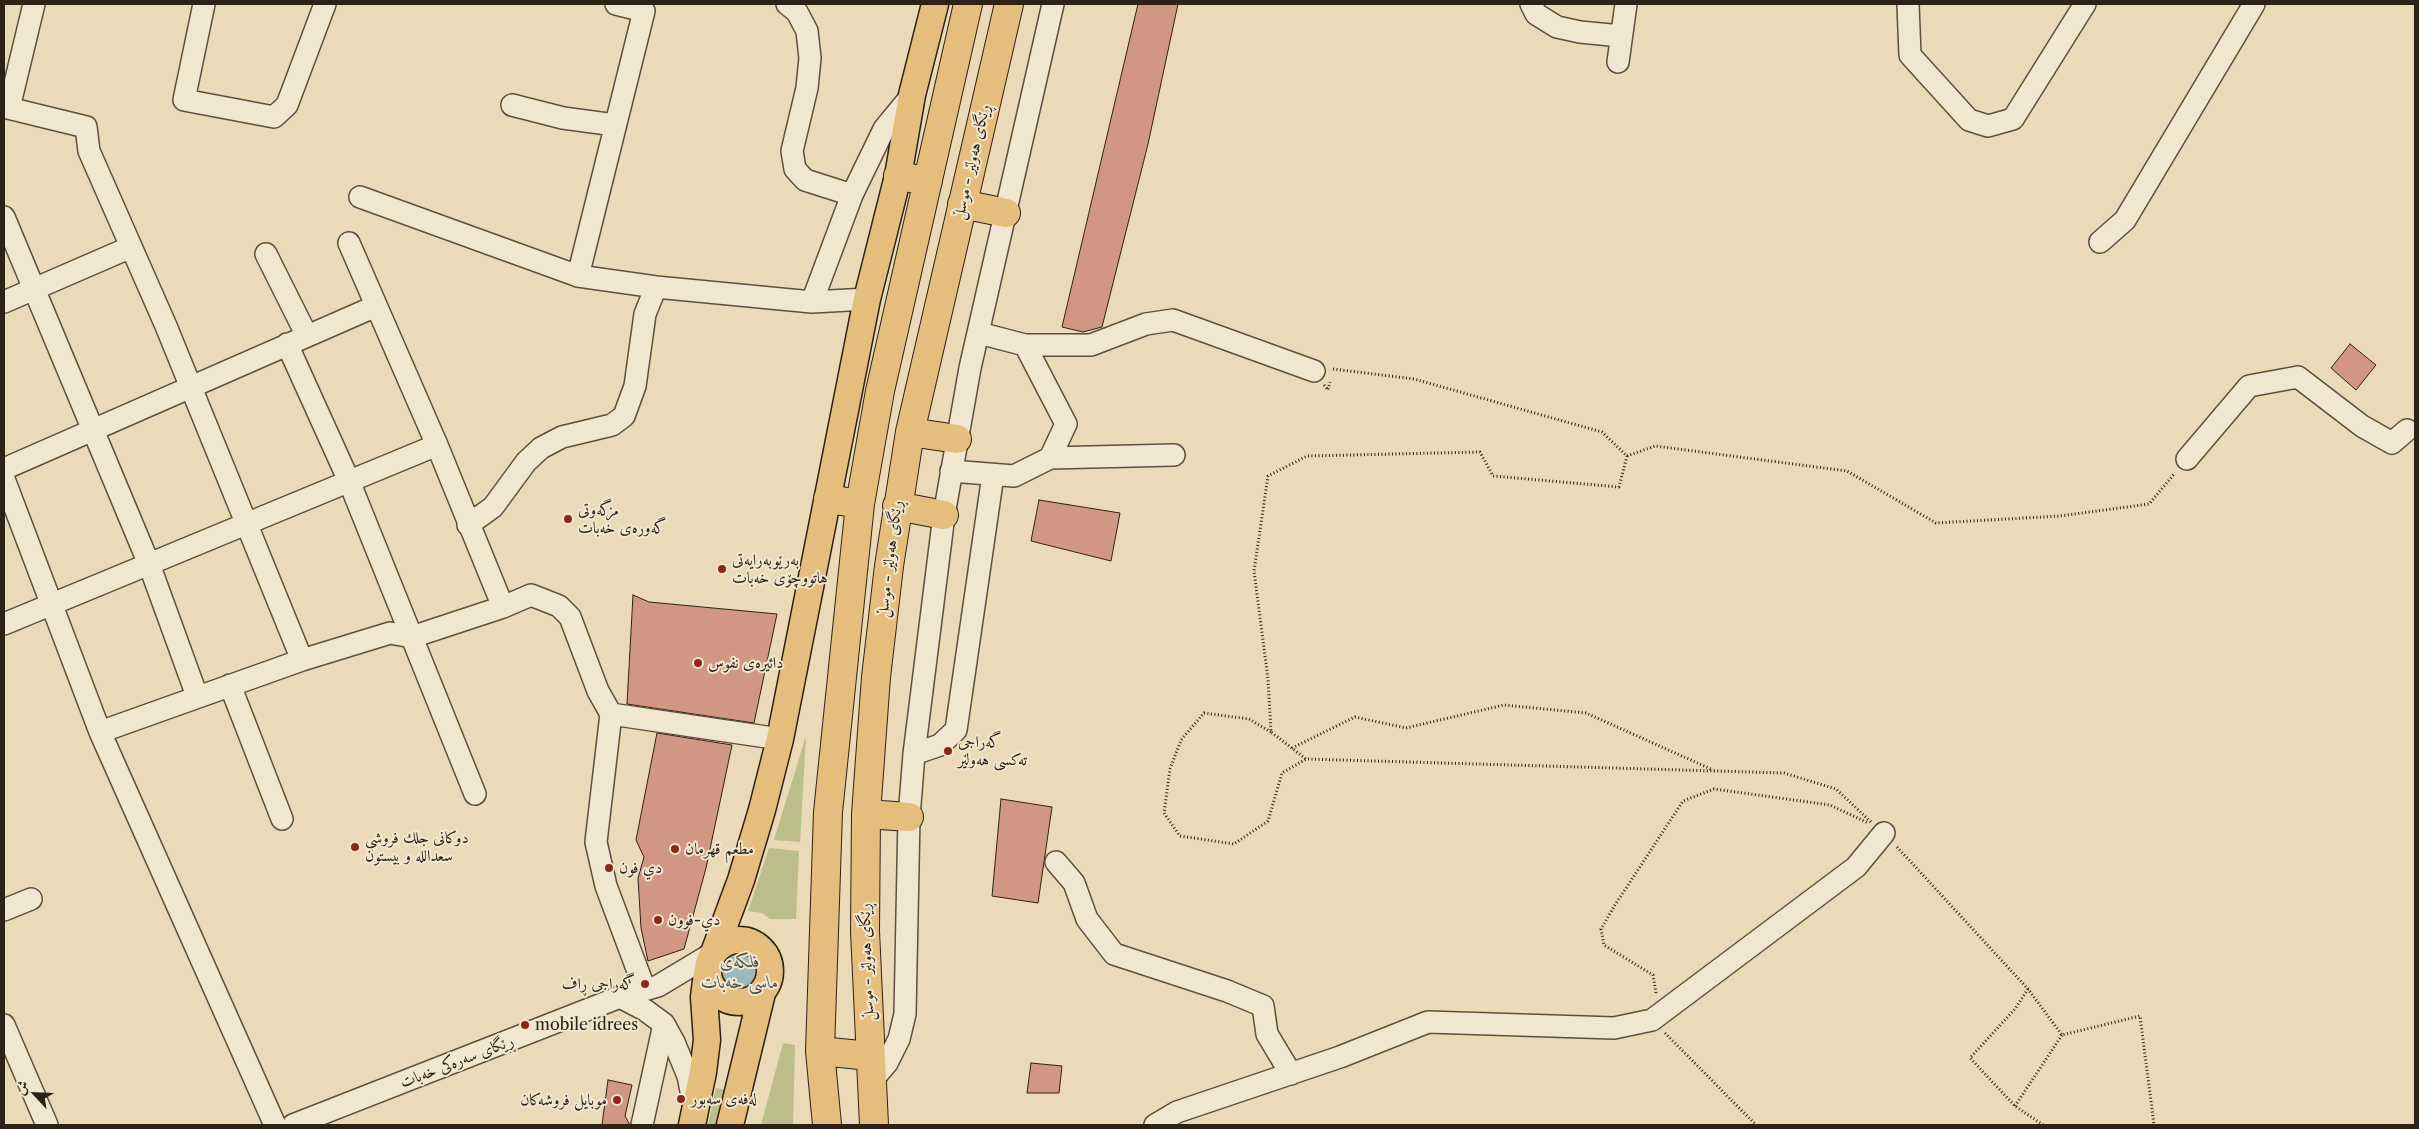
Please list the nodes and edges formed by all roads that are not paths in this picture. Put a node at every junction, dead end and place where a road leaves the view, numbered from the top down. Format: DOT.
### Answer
graph roads {
  1 [pos="34,4"];
  2 [pos="204,4"];
  3 [pos="326,4"];
  4 [pos="616,4"];
  5 [pos="787,4"];
  6 [pos="935,4"];
  7 [pos="968,4"];
  8 [pos="1009,4"];
  9 [pos="1053,4"];
  10 [pos="1531,4"];
  11 [pos="1626,4"];
  12 [pos="1908,4"];
  13 [pos="2085,4"];
  14 [pos="2254,4"];
  15 [pos="1621,36"];
  16 [pos="1618,62"];
  17 [pos="912,95"];
  18 [pos="512,105"];
  19 [pos="6,107"];
  20 [pos="615,125"];
  21 [pos="898,176"];
  22 [pos="928,181"];
  23 [pos="852,195"];
  24 [pos="360,198"];
  25 [pos="962,204"];
  26 [pos="1006,214"];
  27 [pos="4,217"];
  28 [pos="2100,242"];
  29 [pos="349,243"];
  30 [pos="131,246"];
  31 [pos="266,254"];
  32 [pos="578,276"];
  33 [pos="656,287"];
  34 [pos="33,290"];
  35 [pos="868,299"];
  36 [pos="4,302"];
  37 [pos="812,302"];
  38 [pos="376,306"];
  39 [pos="979,333"];
  40 [pos="307,336"];
  41 [pos="287,344"];
  42 [pos="1025,345"];
  43 [pos="1314,371"];
  44 [pos="190,386"];
  45 [pos="2412,424"];
  46 [pos="92,429"];
  47 [pos="910,432"];
  48 [pos="957,439"];
  49 [pos="437,445"];
  50 [pos="1174,455"];
  51 [pos="1050,458"];
  52 [pos="2187,459"];
  53 [pos="4,469"];
  54 [pos="951,472"];
  55 [pos="993,475"];
  56 [pos="4,479"];
  57 [pos="349,481"];
  58 [pos="828,499"];
  59 [pos="860,504"];
  60 [pos="897,506"];
  61 [pos="944,515"];
  62 [pos="248,523"];
  63 [pos="468,526"];
  64 [pos="149,564"];
  65 [pos="51,605"];
  66 [pos="503,607"];
  67 [pos="4,624"];
  68 [pos="412,637"];
  69 [pos="302,660"];
  70 [pos="230,685"];
  71 [pos="197,696"];
  72 [pos="610,714"];
  73 [pos="100,732"];
  74 [pos="780,739"];
  75 [pos="914,754"];
  76 [pos="475,794"];
  77 [pos="866,814"];
  78 [pos="909,817"];
  79 [pos="282,819"];
  80 [pos="1884,833"];
  81 [pos="1056,862"];
  82 [pos="31,899"];
  83 [pos="4,910"];
  84 [pos="712,958"];
  85 [pos="644,990"];
  86 [pos="762,993"];
  87 [pos="620,997"];
  88 [pos="664,1024"];
  89 [pos="4,1025"];
  90 [pos="8,1049"];
  91 [pos="820,1051"];
  92 [pos="870,1056"];
  93 [pos="1291,1074"];
  94 [pos="870,1083"];
  95 [pos="693,1118"];
  96 [pos="47,1125"];
  97 [pos="275,1125"];
  98 [pos="293,1125"];
  99 [pos="642,1125"];
  100 [pos="730,1125"];
  101 [pos="826,1125"];
  102 [pos="874,1125"];
  103 [pos="1155,1125"];
  1 -- 19 [label="street"];
  2 -- 3 [label="street"];
  4 -- 20 [label="street"];
  5 -- 23 [label="street"];
  6 -- 17 [label="main road"];
  7 -- 22 [label="highway"];
  8 -- 25 [label="highway, ڕێگای هەولێر - موسڵ"];
  9 -- 26 [label="street"];
  10 -- 15 [label="street"];
  11 -- 15 [label="street"];
  12 -- 13 [label="street"];
  14 -- 28 [label="street"];
  15 -- 16 [label="street"];
  17 -- 21 [label="main road"];
  17 -- 23 [label="street"];
  18 -- 20 [label="street"];
  19 -- 30 [label="street"];
  20 -- 32 [label="street"];
  21 -- 22 [label="highway"];
  21 -- 35 [label="main road"];
  22 -- 59 [label="highway"];
  23 -- 37 [label="street"];
  24 -- 32 [label="street"];
  25 -- 26 [label="highway"];
  25 -- 47 [label="highway, ڕێگای هەولێر - موسڵ"];
  26 -- 39 [label="street"];
  27 -- 34 [label="street"];
  29 -- 38 [label="street"];
  30 -- 34 [label="street"];
  30 -- 44 [label="street"];
  31 -- 40 [label="street"];
  32 -- 33 [label="street"];
  33 -- 37 [label="street"];
  33 -- 63 [label="street"];
  34 -- 36 [label="street"];
  34 -- 46 [label="street"];
  35 -- 37 [label="street"];
  35 -- 58 [label="main road"];
  38 -- 40 [label="street"];
  38 -- 49 [label="street"];
  39 -- 42 [label="street"];
  39 -- 48 [label="street"];
  40 -- 41 [label="street"];
  41 -- 44 [label="street"];
  41 -- 57 [label="street"];
  42 -- 43 [label="street"];
  42 -- 51 [label="street"];
  44 -- 46 [label="street"];
  44 -- 62 [label="street"];
  45 -- 52 [label="street"];
  46 -- 53 [label="street"];
  46 -- 64 [label="street"];
  47 -- 48 [label="highway"];
  47 -- 60 [label="highway, ڕێگای هەولێر - موسڵ"];
  48 -- 54 [label="street"];
  49 -- 57 [label="street"];
  49 -- 63 [label="street"];
  50 -- 51 [label="street"];
  51 -- 55 [label="street"];
  54 -- 55 [label="street"];
  54 -- 61 [label="street"];
  55 -- 75 [label="street"];
  56 -- 65 [label="street"];
  57 -- 62 [label="street"];
  57 -- 68 [label="street"];
  58 -- 59 [label="highway"];
  58 -- 74 [label="main road"];
  59 -- 91 [label="highway"];
  60 -- 61 [label="highway"];
  60 -- 77 [label="highway, ڕێگای هەولێر - موسڵ"];
  61 -- 75 [label="street"];
  62 -- 64 [label="street"];
  62 -- 69 [label="street"];
  63 -- 66 [label="street"];
  64 -- 65 [label="street"];
  64 -- 71 [label="street"];
  65 -- 67 [label="street"];
  65 -- 73 [label="street"];
  66 -- 68 [label="street"];
  66 -- 72 [label="street"];
  68 -- 69 [label="street"];
  68 -- 76 [label="street"];
  69 -- 70 [label="street"];
  70 -- 71 [label="street"];
  70 -- 79 [label="street"];
  71 -- 73 [label="street"];
  72 -- 74 [label="street"];
  72 -- 85 [label="street"];
  73 -- 97 [label="street"];
  74 -- 84 [label="main road"];
  75 -- 78 [label="street"];
  77 -- 78 [label="highway"];
  77 -- 92 [label="highway, ڕێگای هەولێر - موسڵ"];
  78 -- 94 [label="street"];
  80 -- 93 [label="street"];
  81 -- 93 [label="street"];
  82 -- 83 [label="street"];
  84 -- 85 [label="street, ڕێگای سەرەکی خەبات"];
  84 -- 86 [label="main road"];
  84 -- 86 [label="main road"];
  84 -- 95 [label="main road"];
  85 -- 87 [label="street, ڕێگای سەرەکی خەبات"];
  86 -- 100 [label="main road"];
  87 -- 88 [label="street"];
  87 -- 98 [label="street, ڕێگای سەرەکی خەبات"];
  88 -- 95 [label="street"];
  88 -- 99 [label="street"];
  89 -- 90 [label="street"];
  90 -- 96 [label="street"];
  91 -- 92 [label="highway"];
  91 -- 101 [label="highway"];
  92 -- 94 [label="highway, ڕێگای هەولێر - موسڵ"];
  93 -- 103 [label="street"];
  94 -- 102 [label="highway, ڕێگای هەولێر - موسڵ"];
}
